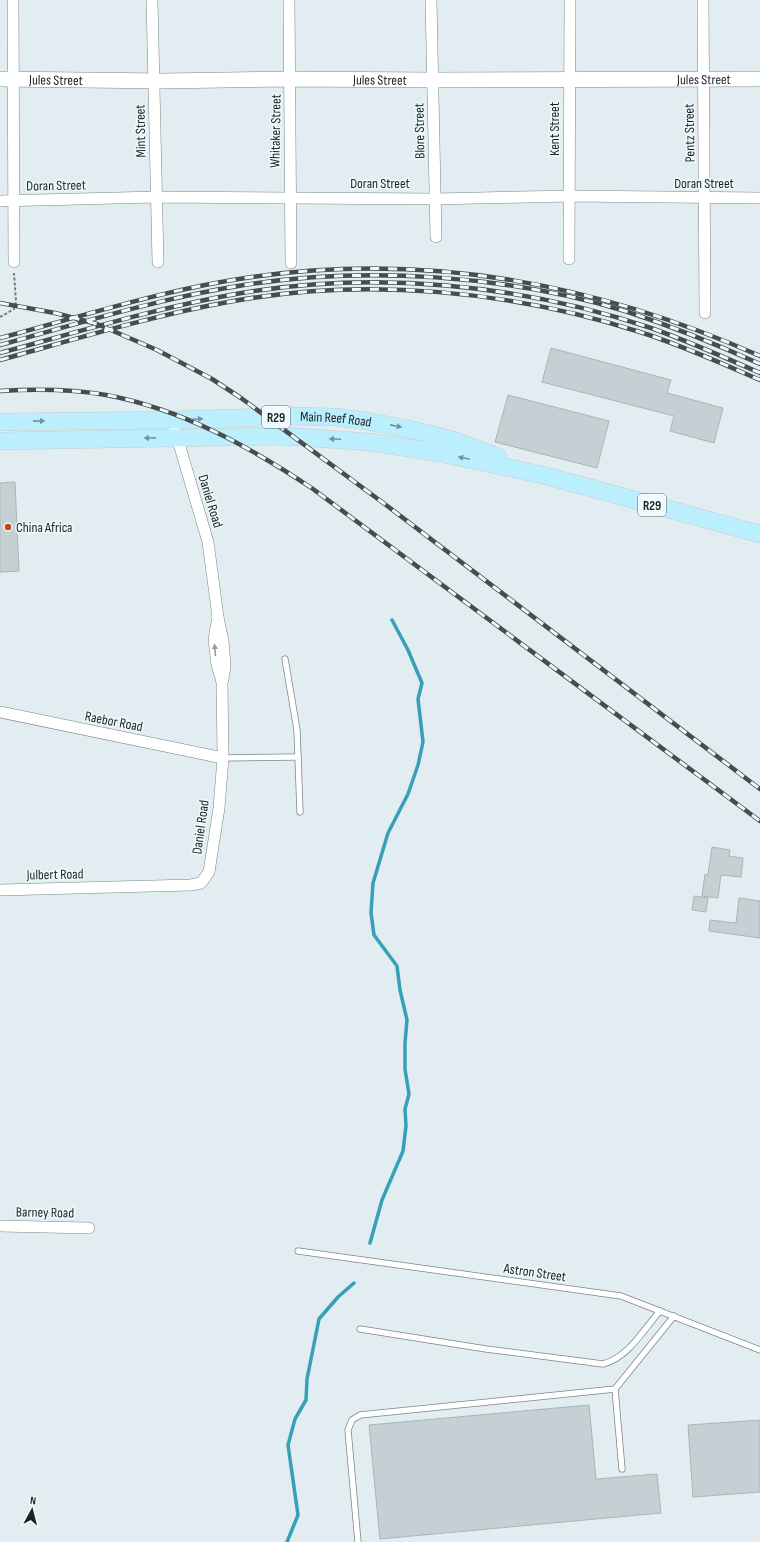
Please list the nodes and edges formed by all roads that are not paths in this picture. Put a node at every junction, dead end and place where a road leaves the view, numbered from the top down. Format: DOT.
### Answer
graph roads {
  1 [pos="13,0"];
  2 [pos="152,0"];
  3 [pos="289,0"];
  4 [pos="431,0"];
  5 [pos="570,0"];
  6 [pos="703,0"];
  7 [pos="704,78"];
  8 [pos="6,79"];
  9 [pos="291,79"];
  10 [pos="569,79"];
  11 [pos="760,79"];
  12 [pos="433,80"];
  13 [pos="155,81"];
  14 [pos="568,196"];
  15 [pos="156,198"];
  16 [pos="290,198"];
  17 [pos="705,198"];
  18 [pos="760,198"];
  19 [pos="436,199"];
  20 [pos="0,200"];
  21 [pos="14,200"];
  22 [pos="436,237"];
  23 [pos="569,259"];
  24 [pos="14,262"];
  25 [pos="158,262"];
  26 [pos="291,263"];
  27 [pos="705,313"];
  28 [pos="243,418"];
  29 [pos="172,420"];
  30 [pos="0,422"];
  31 [pos="247,437"];
  32 [pos="177,438"];
  33 [pos="0,441"];
  34 [pos="543,475"];
  35 [pos="760,534"];
  36 [pos="285,659"];
  37 [pos="0,712"];
  38 [pos="298,757"];
  39 [pos="223,758"];
  40 [pos="300,812"];
  41 [pos="110,888"];
  42 [pos="0,890"];
  43 [pos="0,1226"];
  44 [pos="89,1228"];
  45 [pos="298,1251"];
  46 [pos="660,1311"];
  47 [pos="674,1316"];
  48 [pos="360,1329"];
  49 [pos="760,1350"];
  50 [pos="615,1389"];
  51 [pos="622,1469"];
  52 [pos="358,1542"];
  1 -- 8 [label="street"];
  2 -- 13 [label="street, Mint Street"];
  3 -- 9 [label="street, Whitaker Street"];
  4 -- 12 [label="street, Blore Street"];
  5 -- 10 [label="street, Kent Street"];
  6 -- 7 [label="street, Pentz Street"];
  7 -- 10 [label="main road, Jules Street"];
  7 -- 11 [label="main road, Jules Street"];
  7 -- 17 [label="street, Pentz Street"];
  8 -- 13 [label="main road, Jules Street"];
  8 -- 21 [label="street"];
  9 -- 12 [label="main road, Jules Street"];
  9 -- 13 [label="main road, Jules Street"];
  9 -- 16 [label="street, Whitaker Street"];
  10 -- 12 [label="main road, Jules Street"];
  10 -- 14 [label="street, Kent Street"];
  12 -- 19 [label="street, Blore Street"];
  13 -- 15 [label="street, Mint Street"];
  14 -- 17 [label="street, Doran Street"];
  14 -- 19 [label="street, Doran Street"];
  14 -- 23 [label="street, Kent Street"];
  15 -- 16 [label="street, Doran Street"];
  15 -- 21 [label="street, Doran Street"];
  15 -- 25 [label="street, Mint Street"];
  16 -- 19 [label="street, Doran Street"];
  16 -- 26 [label="street, Whitaker Street"];
  17 -- 18 [label="street, Doran Street"];
  17 -- 27 [label="street, Pentz Street"];
  19 -- 22 [label="street, Blore Street"];
  20 -- 21 [label="street, Doran Street"];
  21 -- 24 [label="street"];
  29 -- 28 [label="main road, Main Reef Road / R29, one-way"];
  28 -- 31 [label="main road"];
  28 -- 34 [label="main road, Main Reef Road / R29, one-way"];
  30 -- 29 [label="main road, Main Reef Road / R29, one-way"];
  29 -- 32 [label="street, Daniel Road"];
  31 -- 32 [label="main road, Main Reef Road / R29"];
  34 -- 31 [label="main road, Main Reef Road / R29, one-way"];
  32 -- 33 [label="main road, Main Reef Road / R29, one-way"];
  32 -- 39 [label="street, Daniel Road"];
  34 -- 35 [label="main road, Main Reef Road / R29"];
  36 -- 38 [label="lane"];
  37 -- 39 [label="street, Raebor Road"];
  38 -- 39 [label="lane"];
  38 -- 40 [label="lane"];
  39 -- 41 [label="street, Daniel Road"];
  41 -- 42 [label="street, Julbert Road"];
  43 -- 44 [label="street, Barney Road"];
  45 -- 46 [label="lane, Astron Street"];
  46 -- 47 [label="lane, Astron Street"];
  46 -- 48 [label="lane"];
  47 -- 49 [label="lane, Astron Street"];
  47 -- 50 [label="lane"];
  50 -- 51 [label="lane"];
  50 -- 52 [label="lane"];
}
